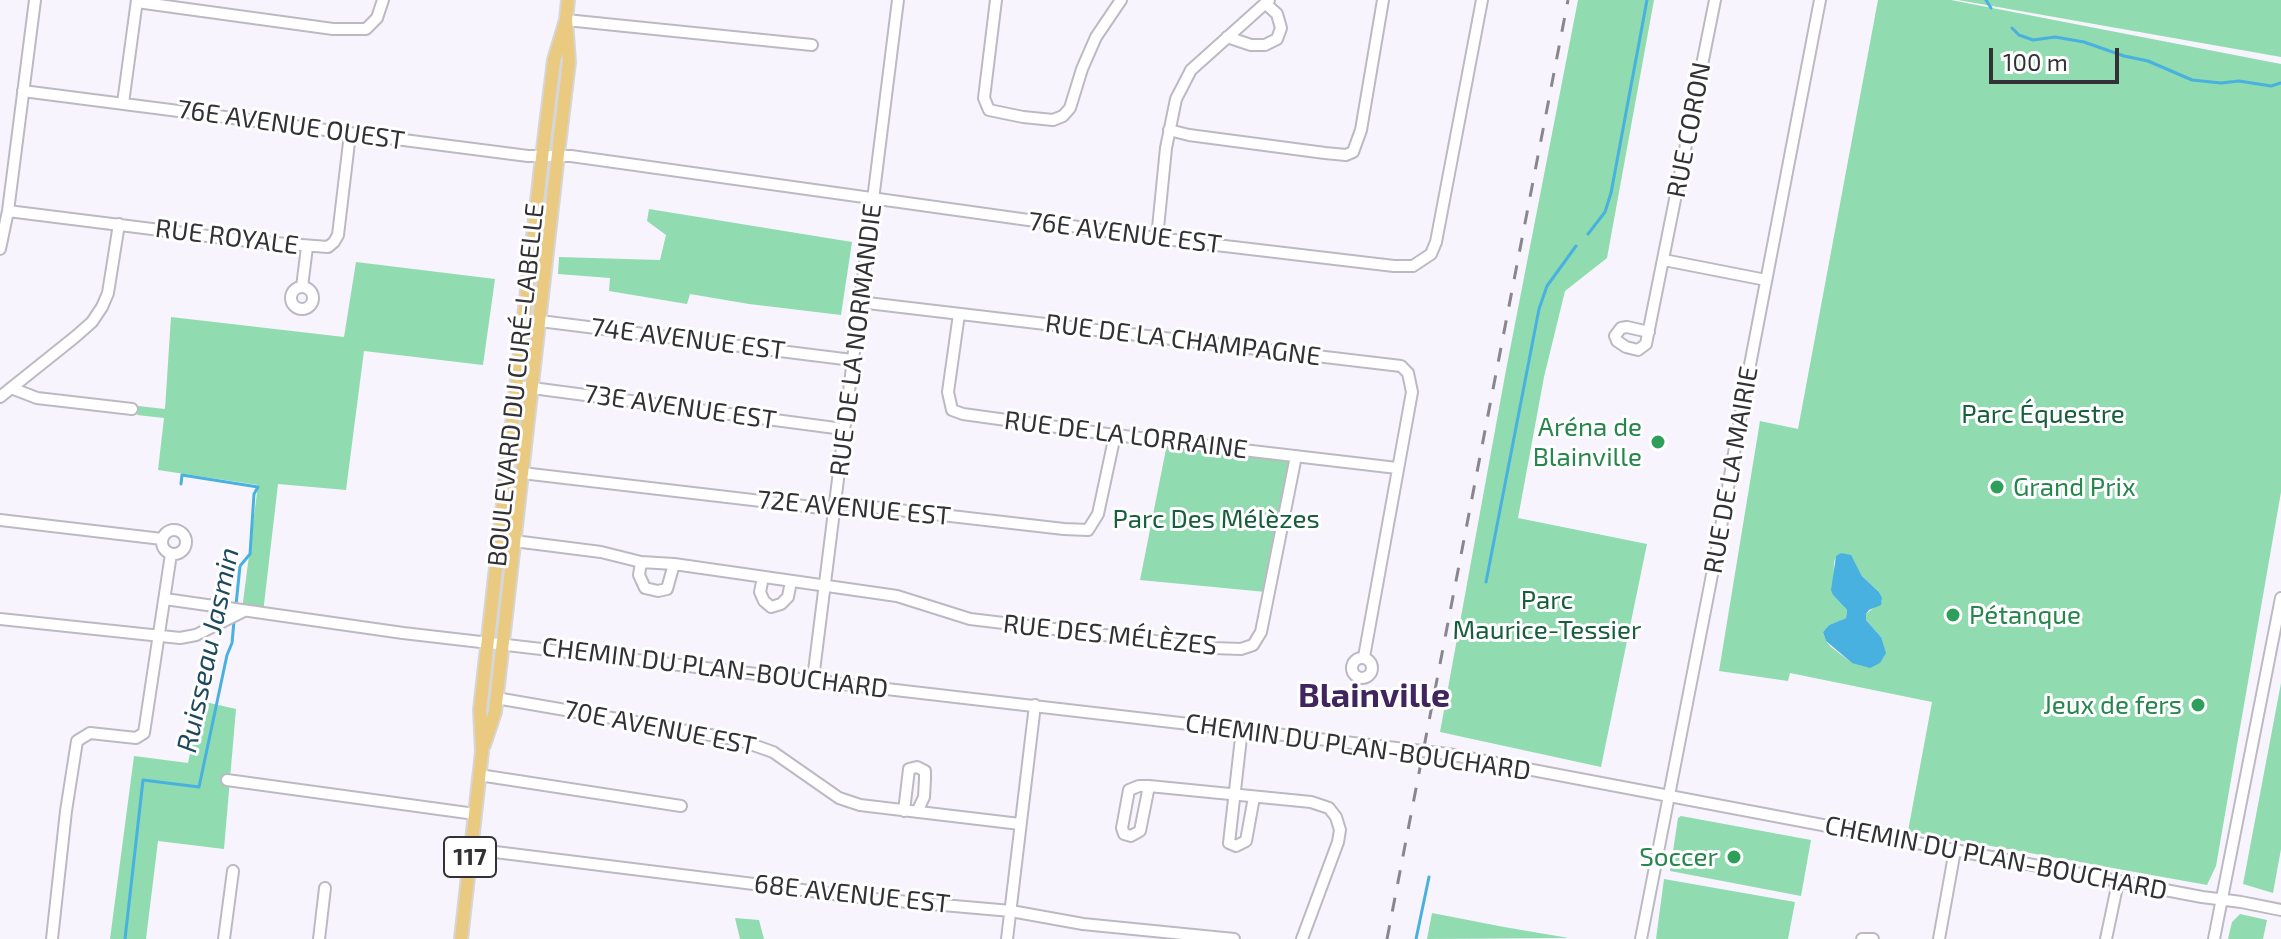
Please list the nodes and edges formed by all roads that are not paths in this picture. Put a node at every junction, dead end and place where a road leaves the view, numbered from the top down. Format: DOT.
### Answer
graph roads {
  1 [pos="35,0"];
  2 [pos="383,0"];
  3 [pos="568,0"];
  4 [pos="898,0"];
  5 [pos="996,0"];
  6 [pos="1121,0"];
  7 [pos="1383,0"];
  8 [pos="1482,0"];
  9 [pos="1715,0"];
  10 [pos="1820,0"];
  11 [pos="137,1"];
  12 [pos="1267,1"];
  13 [pos="566,20"];
  14 [pos="1227,37"];
  15 [pos="812,45"];
  16 [pos="23,91"];
  17 [pos="123,103"];
  18 [pos="1169,130"];
  19 [pos="350,134"];
  20 [pos="543,156"];
  21 [pos="558,156"];
  22 [pos="874,199"];
  23 [pos="8,211"];
  24 [pos="119,224"];
  25 [pos="1157,238"];
  26 [pos="307,247"];
  27 [pos="0,249"];
  28 [pos="1664,260"];
  29 [pos="1766,280"];
  30 [pos="302,287"];
  31 [pos="859,302"];
  32 [pos="959,314"];
  33 [pos="524,319"];
  34 [pos="540,321"];
  35 [pos="1649,332"];
  36 [pos="852,360"];
  37 [pos="517,386"];
  38 [pos="11,388"];
  39 [pos="532,388"];
  40 [pos="0,397"];
  41 [pos="132,409"];
  42 [pos="843,429"];
  43 [pos="1115,435"];
  44 [pos="1296,456"];
  45 [pos="1397,468"];
  46 [pos="522,473"];
  47 [pos="834,506"];
  48 [pos="0,520"];
  49 [pos="162,539"];
  50 [pos="514,541"];
  51 [pos="171,554"];
  52 [pos="641,562"];
  53 [pos="674,564"];
  54 [pos="763,577"];
  55 [pos="791,581"];
  56 [pos="825,586"];
  57 [pos="2281,598"];
  58 [pos="165,599"];
  59 [pos="246,610"];
  60 [pos="0,619"];
  61 [pos="160,637"];
  62 [pos="487,641"];
  63 [pos="502,643"];
  64 [pos="1364,657"];
  65 [pos="813,679"];
  66 [pos="496,698"];
  67 [pos="1035,705"];
  68 [pos="1242,729"];
  69 [pos="482,752"];
  70 [pos="479,775"];
  71 [pos="227,780"];
  72 [pos="1149,786"];
  73 [pos="1235,794"];
  74 [pos="1669,796"];
  75 [pos="1254,797"];
  76 [pos="681,806"];
  77 [pos="904,811"];
  78 [pos="917,812"];
  79 [pos="475,814"];
  80 [pos="1020,824"];
  81 [pos="471,849"];
  82 [pos="1955,850"];
  83 [pos="233,871"];
  84 [pos="2118,882"];
  85 [pos="325,888"];
  86 [pos="2222,899"];
  87 [pos="2281,910"];
  88 [pos="1011,911"];
  89 [pos="52,939"];
  90 [pos="224,939"];
  91 [pos="319,939"];
  92 [pos="461,939"];
  93 [pos="1007,939"];
  94 [pos="1234,939"];
  95 [pos="1302,939"];
  96 [pos="1641,939"];
  97 [pos="1862,939"];
  98 [pos="1873,939"];
  99 [pos="1939,939"];
  100 [pos="2106,939"];
  101 [pos="2214,939"];
  1 -- 16 [label="street"];
  2 -- 11 [label="street"];
  3 -- 13 [label="main road, BOULEVARD DU CURÉ-LABELLE / 117"];
  4 -- 22 [label="street, RUE DE LA NORMANDIE"];
  5 -- 6 [label="street"];
  7 -- 18 [label="street"];
  8 -- 25 [label="street, 76E AVENUE EST"];
  9 -- 28 [label="street, RUE CORON"];
  10 -- 29 [label="street, RUE DE LA MAIRIE"];
  11 -- 17 [label="street"];
  12 -- 14 [label="street"];
  12 -- 14 [label="street"];
  13 -- 15 [label="street"];
  13 -- 20 [label="main road, BOULEVARD DU CURÉ-LABELLE / 117"];
  13 -- 21 [label="main road, BOULEVARD DU CURÉ-LABELLE / 117"];
  14 -- 18 [label="street"];
  16 -- 17 [label="street, 76E AVENUE OUEST"];
  16 -- 23 [label="street"];
  17 -- 19 [label="street, 76E AVENUE OUEST"];
  18 -- 25 [label="street"];
  19 -- 20 [label="street, 76E AVENUE OUEST"];
  19 -- 26 [label="street, RUE ROYALE"];
  20 -- 21 [label="street, 76E AVENUE OUEST"];
  20 -- 33 [label="main road, BOULEVARD DU CURÉ-LABELLE / 117"];
  21 -- 22 [label="street, 76E AVENUE EST"];
  21 -- 34 [label="main road, BOULEVARD DU CURÉ-LABELLE / 117"];
  22 -- 25 [label="street, 76E AVENUE EST"];
  22 -- 31 [label="street, RUE DE LA NORMANDIE"];
  23 -- 24 [label="street, RUE ROYALE"];
  23 -- 27 [label="street"];
  24 -- 26 [label="street, RUE ROYALE"];
  24 -- 38 [label="street"];
  26 -- 30 [label="street"];
  28 -- 29 [label="street"];
  28 -- 35 [label="street, RUE CORON"];
  29 -- 74 [label="street, RUE DE LA MAIRIE"];
  31 -- 32 [label="street, RUE DE LA CHAMPAGNE"];
  31 -- 36 [label="street, RUE DE LA NORMANDIE"];
  32 -- 43 [label="street, RUE DE LA LORRAINE"];
  32 -- 45 [label="street, RUE DE LA CHAMPAGNE"];
  33 -- 34 [label="street, 74E AVENUE EST"];
  33 -- 37 [label="main road, BOULEVARD DU CURÉ-LABELLE / 117"];
  34 -- 36 [label="street, 74E AVENUE EST"];
  34 -- 39 [label="main road, BOULEVARD DU CURÉ-LABELLE / 117"];
  36 -- 42 [label="street, RUE DE LA NORMANDIE"];
  37 -- 39 [label="street, 73E AVENUE EST"];
  37 -- 62 [label="main road, BOULEVARD DU CURÉ-LABELLE / 117"];
  38 -- 40 [label="street"];
  38 -- 41 [label="street"];
  39 -- 42 [label="street, 73E AVENUE EST"];
  39 -- 46 [label="main road, BOULEVARD DU CURÉ-LABELLE / 117"];
  42 -- 47 [label="street, RUE DE LA NORMANDIE"];
  43 -- 44 [label="street, RUE DE LA LORRAINE"];
  43 -- 47 [label="street, 72E AVENUE EST"];
  44 -- 45 [label="street, RUE DE LA LORRAINE"];
  44 -- 56 [label="street, RUE DES MÉLÈZES"];
  45 -- 64 [label="street"];
  46 -- 47 [label="street, 72E AVENUE EST"];
  46 -- 50 [label="main road, BOULEVARD DU CURÉ-LABELLE / 117"];
  47 -- 56 [label="street, RUE DE LA NORMANDIE"];
  48 -- 49 [label="street"];
  49 -- 51 [label="street"];
  49 -- 51 [label="street"];
  50 -- 52 [label="street, RUE DES MÉLÈZES"];
  50 -- 63 [label="main road, BOULEVARD DU CURÉ-LABELLE / 117"];
  51 -- 58 [label="street"];
  52 -- 53 [label="street, RUE DES MÉLÈZES"];
  52 -- 53 [label="street"];
  53 -- 54 [label="street, RUE DES MÉLÈZES"];
  54 -- 55 [label="street, RUE DES MÉLÈZES"];
  54 -- 55 [label="street"];
  55 -- 56 [label="street, RUE DES MÉLÈZES"];
  56 -- 65 [label="street, RUE DE LA NORMANDIE"];
  57 -- 86 [label="street"];
  58 -- 59 [label="street, CHEMIN DU PLAN-BOUCHARD"];
  58 -- 61 [label="street"];
  59 -- 61 [label="street"];
  59 -- 62 [label="street, CHEMIN DU PLAN-BOUCHARD"];
  60 -- 61 [label="street"];
  61 -- 89 [label="street"];
  62 -- 63 [label="street, CHEMIN DU PLAN-BOUCHARD"];
  62 -- 69 [label="main road, BOULEVARD DU CURÉ-LABELLE / 117"];
  63 -- 65 [label="street, CHEMIN DU PLAN-BOUCHARD"];
  63 -- 66 [label="main road, BOULEVARD DU CURÉ-LABELLE / 117"];
  65 -- 67 [label="street, CHEMIN DU PLAN-BOUCHARD"];
  66 -- 69 [label="main road, BOULEVARD DU CURÉ-LABELLE / 117"];
  66 -- 77 [label="street, 70E AVENUE EST"];
  67 -- 68 [label="street, CHEMIN DU PLAN-BOUCHARD"];
  67 -- 80 [label="street"];
  68 -- 73 [label="street"];
  68 -- 74 [label="street, CHEMIN DU PLAN-BOUCHARD"];
  69 -- 70 [label="main road, BOULEVARD DU CURÉ-LABELLE / 117"];
  70 -- 76 [label="street"];
  70 -- 79 [label="main road, BOULEVARD DU CURÉ-LABELLE / 117"];
  71 -- 79 [label="street"];
  72 -- 72 [label="street"];
  72 -- 73 [label="street"];
  73 -- 75 [label="street"];
  73 -- 75 [label="street"];
  74 -- 82 [label="street, CHEMIN DU PLAN-BOUCHARD"];
  74 -- 96 [label="street, RUE DE LA MAIRIE"];
  75 -- 95 [label="street"];
  77 -- 78 [label="street, 70E AVENUE EST"];
  77 -- 78 [label="street"];
  78 -- 80 [label="street, 70E AVENUE EST"];
  79 -- 81 [label="main road, BOULEVARD DU CURÉ-LABELLE / 117"];
  80 -- 88 [label="street"];
  81 -- 88 [label="street, 68E AVENUE EST"];
  81 -- 92 [label="main road, BOULEVARD DU CURÉ-LABELLE / 117"];
  82 -- 84 [label="street, CHEMIN DU PLAN-BOUCHARD"];
  82 -- 99 [label="street"];
  83 -- 90 [label="street"];
  84 -- 86 [label="street, CHEMIN DU PLAN-BOUCHARD"];
  84 -- 100 [label="street"];
  85 -- 91 [label="street"];
  86 -- 87 [label="street, CHEMIN DU PLAN-BOUCHARD"];
  86 -- 101 [label="street"];
  88 -- 93 [label="street"];
  88 -- 94 [label="street, 68E AVENUE EST"];
  97 -- 98 [label="street"];
}
